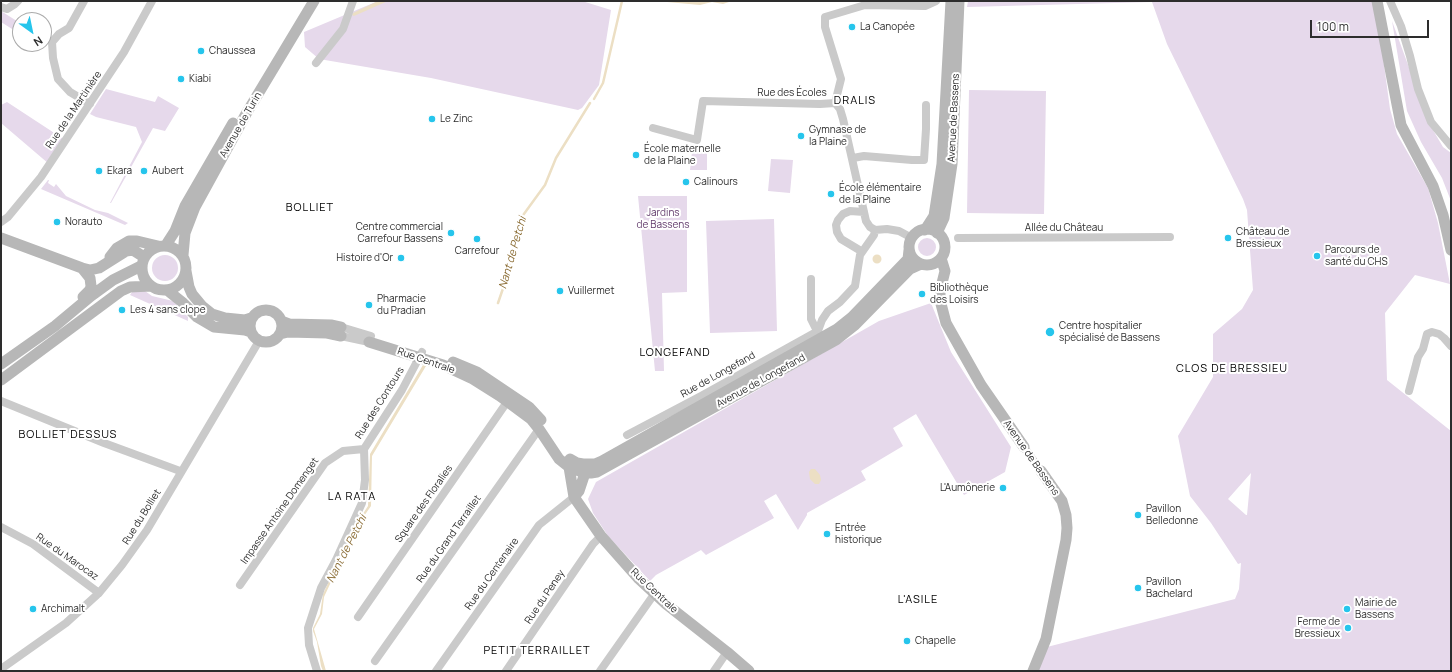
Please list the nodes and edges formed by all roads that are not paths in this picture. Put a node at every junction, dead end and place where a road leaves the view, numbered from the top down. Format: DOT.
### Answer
graph roads {
  1 [pos="18,1"];
  2 [pos="84,1"];
  3 [pos="152,1"];
  4 [pos="306,1"];
  5 [pos="314,1"];
  6 [pos="353,1"];
  7 [pos="936,1"];
  8 [pos="951,1"];
  9 [pos="959,1"];
  10 [pos="1377,1"];
  11 [pos="1390,1"];
  12 [pos="1,7"];
  13 [pos="287,33"];
  14 [pos="281,57"];
  15 [pos="316,63"];
  16 [pos="835,103"];
  17 [pos="90,104"];
  18 [pos="926,105"];
  19 [pos="653,128"];
  20 [pos="1451,146"];
  21 [pos="853,158"];
  22 [pos="864,212"];
  23 [pos="1,222"];
  24 [pos="875,230"];
  25 [pos="925,230"];
  26 [pos="1,231"];
  27 [pos="937,232"];
  28 [pos="1170,237"];
  29 [pos="1,238"];
  30 [pos="912,238"];
  31 [pos="958,238"];
  32 [pos="15,243"];
  33 [pos="162,246"];
  34 [pos="909,250"];
  35 [pos="1451,250"];
  36 [pos="861,251"];
  37 [pos="183,255"];
  38 [pos="941,258"];
  39 [pos="106,262"];
  40 [pos="143,262"];
  41 [pos="926,265"];
  42 [pos="82,268"];
  43 [pos="186,271"];
  44 [pos="811,279"];
  45 [pos="943,280"];
  46 [pos="151,286"];
  47 [pos="167,290"];
  48 [pos="251,318"];
  49 [pos="281,321"];
  50 [pos="55,326"];
  51 [pos="817,331"];
  52 [pos="250,332"];
  53 [pos="341,332"];
  54 [pos="280,334"];
  55 [pos="370,339"];
  56 [pos="259,340"];
  57 [pos="1451,346"];
  58 [pos="421,355"];
  59 [pos="1,364"];
  60 [pos="1,380"];
  61 [pos="1409,391"];
  62 [pos="1,401"];
  63 [pos="507,402"];
  64 [pos="539,429"];
  65 [pos="627,436"];
  66 [pos="1024,447"];
  67 [pos="364,449"];
  68 [pos="578,467"];
  69 [pos="180,471"];
  70 [pos="1041,471"];
  71 [pos="574,497"];
  72 [pos="1,527"];
  73 [pos="601,536"];
  74 [pos="240,585"];
  75 [pos="99,593"];
  76 [pos="655,593"];
  77 [pos="358,617"];
  78 [pos="727,652"];
  79 [pos="375,661"];
  80 [pos="1,669"];
  81 [pos="317,671"];
  82 [pos="436,671"];
  83 [pos="506,671"];
  84 [pos="600,671"];
  85 [pos="714,671"];
  86 [pos="749,671"];
  87 [pos="1033,671"];
  1 -- 12 [label="street"];
  2 -- 17 [label="street"];
  3 -- 17 [label="street, Rue de la Martinière"];
  4 -- 13 [label="main road, Avenue de Turin"];
  5 -- 14 [label="main road, Avenue de Turin"];
  6 -- 15 [label="street"];
  7 -- 16 [label="street"];
  8 -- 25 [label="main road, Avenue de Bassens"];
  9 -- 27 [label="main road, Avenue de Bassens"];
  10 -- 35 [label="main road"];
  11 -- 20 [label="street"];
  13 -- 14 [label="main road"];
  13 -- 33 [label="main road, Avenue de Turin"];
  14 -- 37 [label="main road, Avenue de Turin"];
  16 -- 19 [label="street, Rue des Écoles"];
  16 -- 21 [label="street, Rue des Écoles"];
  17 -- 23 [label="street, Rue de la Martinière"];
  18 -- 21 [label="street"];
  21 -- 22 [label="street, Rue des Écoles"];
  22 -- 24 [label="street"];
  22 -- 36 [label="street"];
  24 -- 30 [label="street"];
  24 -- 36 [label="street"];
  25 -- 27 [label="main road"];
  25 -- 30 [label="main road"];
  26 -- 32 [label="main road"];
  27 -- 38 [label="main road"];
  28 -- 31 [label="street, Allée du Château"];
  29 -- 32 [label="main road"];
  30 -- 34 [label="main road"];
  32 -- 42 [label="main road"];
  33 -- 37 [label="main road"];
  33 -- 39 [label="main road"];
  33 -- 40 [label="main road"];
  34 -- 41 [label="main road"];
  34 -- 68 [label="main road, Avenue de Longefand"];
  36 -- 51 [label="street"];
  37 -- 43 [label="main road"];
  38 -- 41 [label="main road"];
  38 -- 45 [label="main road, Avenue de Bassens"];
  39 -- 40 [label="main road"];
  39 -- 42 [label="main road"];
  40 -- 46 [label="main road"];
  40 -- 50 [label="main road"];
  41 -- 45 [label="main road"];
  41 -- 68 [label="main road, Avenue de Longefand"];
  42 -- 50 [label="main road"];
  43 -- 47 [label="main road"];
  43 -- 48 [label="main road"];
  44 -- 51 [label="street"];
  45 -- 66 [label="main road, Avenue de Bassens"];
  46 -- 47 [label="main road"];
  46 -- 60 [label="main road"];
  47 -- 52 [label="main road"];
  48 -- 49 [label="main road"];
  48 -- 52 [label="main road"];
  49 -- 53 [label="main road, Rue Centrale"];
  49 -- 54 [label="main road"];
  50 -- 59 [label="main road"];
  51 -- 65 [label="street, Rue de Longefand"];
  52 -- 56 [label="main road"];
  53 -- 54 [label="main road, Rue Centrale"];
  53 -- 55 [label="street, Rue Centrale"];
  54 -- 56 [label="main road"];
  55 -- 58 [label="main road, Rue Centrale"];
  56 -- 69 [label="street, Rue du Bolliet"];
  57 -- 61 [label="street"];
  58 -- 63 [label="main road, Rue Centrale"];
  58 -- 67 [label="street, Rue des Contours"];
  58 -- 68 [label="main road, Rue Centrale"];
  62 -- 69 [label="street"];
  63 -- 64 [label="main road, Rue Centrale"];
  63 -- 77 [label="street, Square des Floralies"];
  64 -- 68 [label="main road, Rue Centrale"];
  64 -- 79 [label="street, Rue du Grand Terraillet"];
  66 -- 70 [label="street, Avenue de Bassens"];
  67 -- 74 [label="street, Impasse Antoine Domenget"];
  67 -- 81 [label="street, Rue des Contours"];
  68 -- 71 [label="main road"];
  68 -- 71 [label="main road"];
  69 -- 75 [label="street, Rue du Bolliet"];
  70 -- 87 [label="main road, Avenue de Bassens"];
  71 -- 73 [label="main road, Rue Centrale"];
  71 -- 82 [label="street, Rue du Centenaire"];
  72 -- 75 [label="street, Rue du Marocaz"];
  73 -- 76 [label="main road, Rue Centrale"];
  73 -- 83 [label="street, Rue du Peney"];
  75 -- 80 [label="street, Rue du Bolliet"];
  76 -- 78 [label="main road, Rue Centrale"];
  76 -- 84 [label="street"];
  78 -- 85 [label="street"];
  78 -- 86 [label="main road, Rue Centrale"];
}
